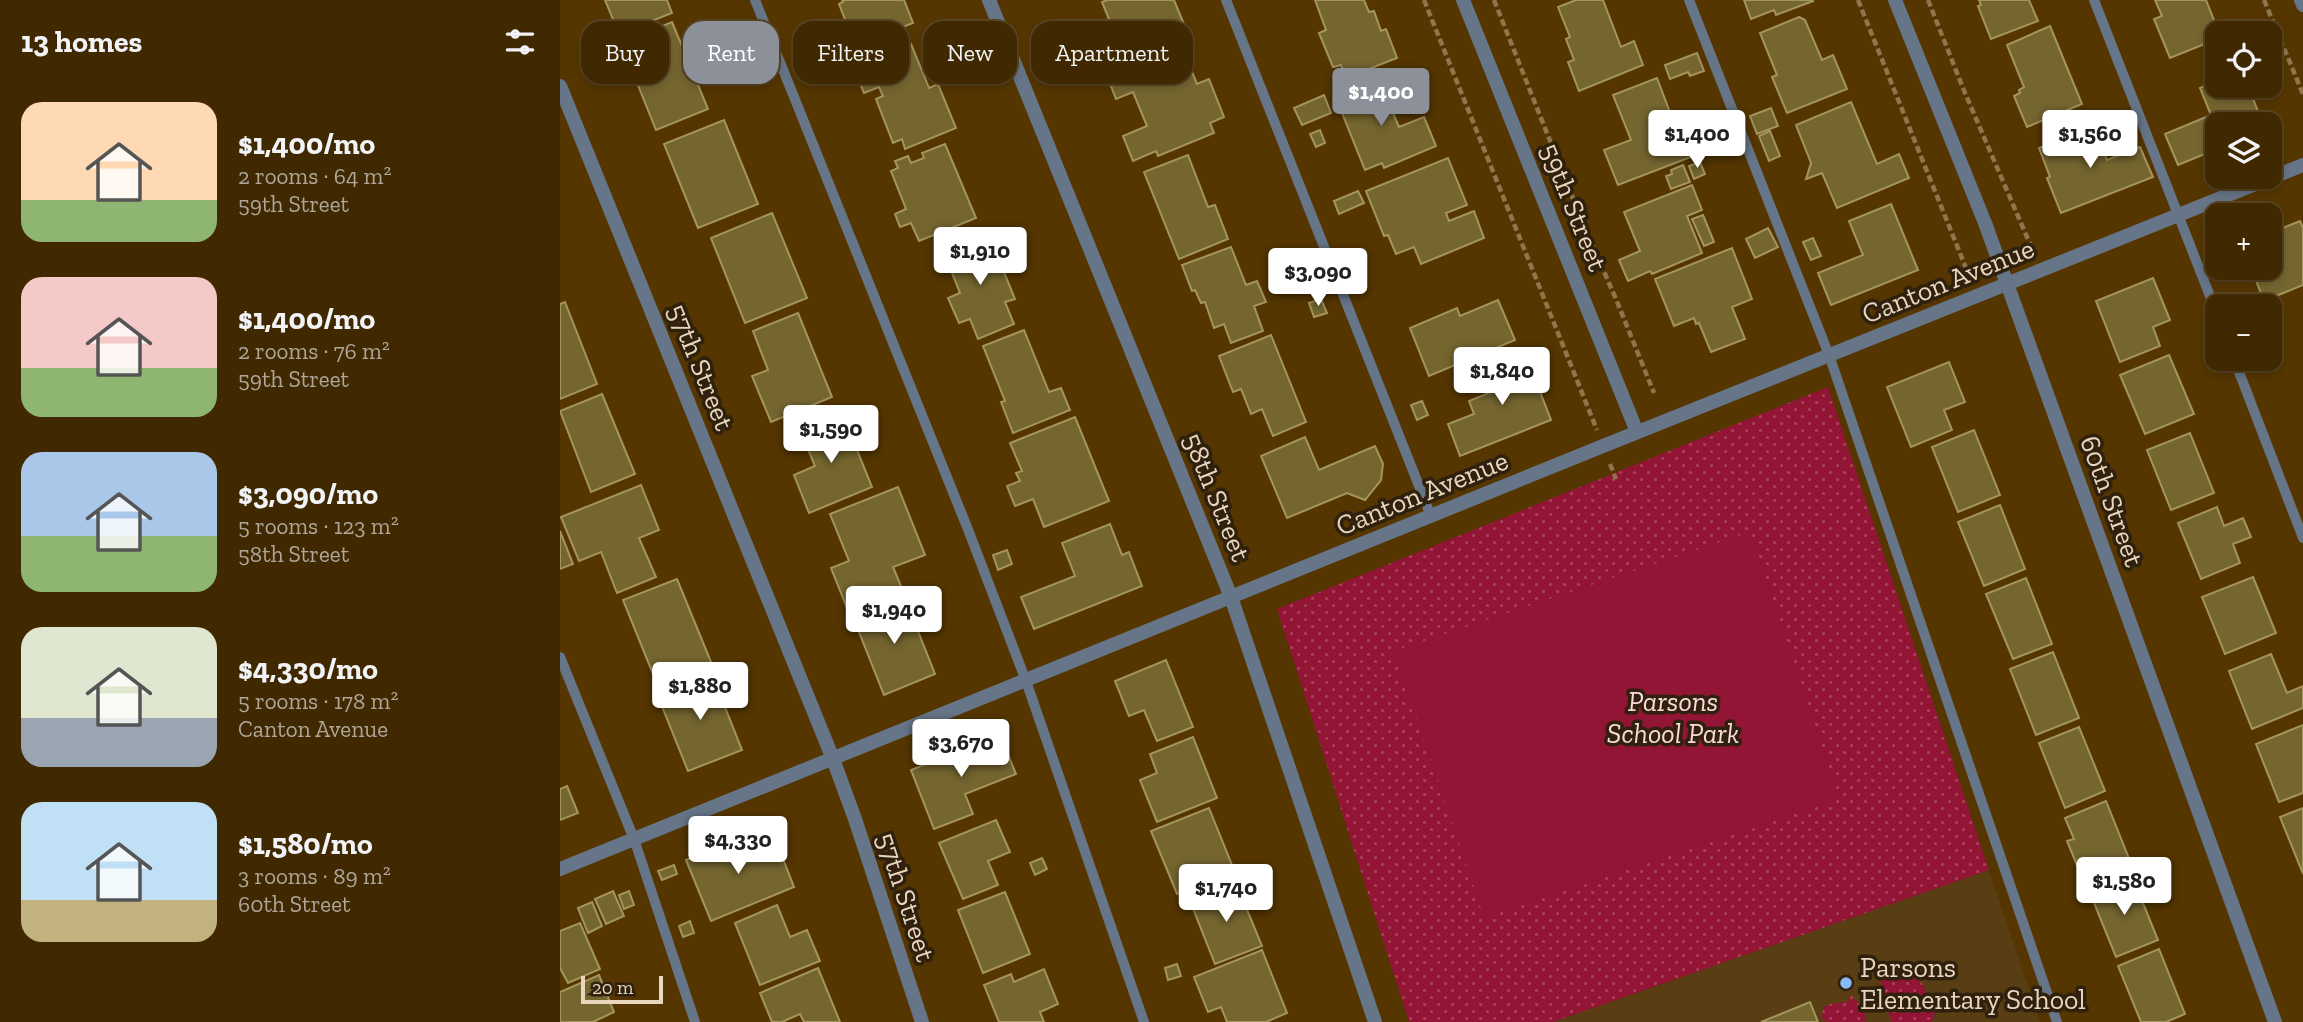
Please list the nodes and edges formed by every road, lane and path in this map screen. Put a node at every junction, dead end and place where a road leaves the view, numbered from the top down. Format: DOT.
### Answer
graph roads {
  1 [pos="755,0"];
  2 [pos="989,0"];
  3 [pos="1226,0"];
  4 [pos="1424,0"];
  5 [pos="1463,0"];
  6 [pos="1494,0"];
  7 [pos="1689,0"];
  8 [pos="1858,0"];
  9 [pos="1895,0"];
  10 [pos="1928,0"];
  11 [pos="2094,0"];
  12 [pos="2264,0"];
  13 [pos="2301,0"];
  14 [pos="2303,5"];
  15 [pos="560,86"];
  16 [pos="2303,94"];
  17 [pos="2303,164"];
  18 [pos="2179,214"];
  19 [pos="2030,244"];
  20 [pos="2007,283"];
  21 [pos="2209,294"];
  22 [pos="1976,295"];
  23 [pos="1829,355"];
  24 [pos="2239,371"];
  25 [pos="1654,393"];
  26 [pos="1637,432"];
  27 [pos="1603,446"];
  28 [pos="1616,479"];
  29 [pos="1431,516"];
  30 [pos="2303,538"];
  31 [pos="1231,597"];
  32 [pos="560,657"];
  33 [pos="1026,681"];
  34 [pos="832,759"];
  35 [pos="634,839"];
  36 [pos="560,869"];
  37 [pos="695,1022"];
  38 [pos="922,1022"];
  39 [pos="1144,1022"];
  40 [pos="1376,1022"];
  41 [pos="2057,1022"];
  42 [pos="2275,1022"];
  1 -- 33 [label="lane"];
  2 -- 31 [label="street, 58th Street"];
  3 -- 29 [label="lane"];
  4 -- 27 [label="path"];
  5 -- 26 [label="street, 59th Street"];
  6 -- 25 [label="path"];
  7 -- 23 [label="lane"];
  8 -- 22 [label="path"];
  9 -- 20 [label="street, 60th Street"];
  10 -- 19 [label="path"];
  11 -- 18 [label="lane"];
  12 -- 16 [label="path"];
  13 -- 14 [label="street"];
  15 -- 34 [label="street, 57th Street"];
  17 -- 18 [label="street, Canton Avenue"];
  18 -- 20 [label="street, Canton Avenue"];
  18 -- 21 [label="lane"];
  20 -- 22 [label="street, Canton Avenue"];
  20 -- 42 [label="street, 60th Street"];
  22 -- 23 [label="street, Canton Avenue"];
  23 -- 26 [label="street, Canton Avenue"];
  23 -- 41 [label="lane"];
  24 -- 30 [label="lane"];
  26 -- 27 [label="street, Canton Avenue"];
  27 -- 28 [label="path"];
  27 -- 29 [label="street, Canton Avenue"];
  29 -- 31 [label="street, Canton Avenue"];
  31 -- 33 [label="street, Canton Avenue"];
  31 -- 40 [label="street, 58th Street"];
  32 -- 35 [label="lane"];
  33 -- 34 [label="street, Canton Avenue"];
  33 -- 39 [label="lane"];
  34 -- 35 [label="street, Canton Avenue"];
  34 -- 38 [label="street, 57th Street"];
  35 -- 36 [label="street, Canton Avenue"];
  35 -- 37 [label="lane"];
}
